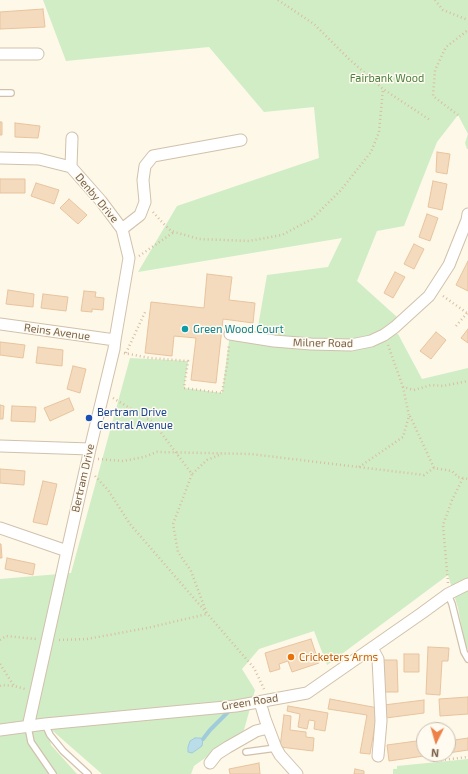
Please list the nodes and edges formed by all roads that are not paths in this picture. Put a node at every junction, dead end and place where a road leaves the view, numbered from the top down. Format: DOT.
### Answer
graph roads {
  1 [pos="0,54"];
  2 [pos="38,54"];
  3 [pos="0,93"];
  4 [pos="11,93"];
  5 [pos="72,138"];
  6 [pos="242,140"];
  7 [pos="0,158"];
  8 [pos="71,167"];
  9 [pos="468,214"];
  10 [pos="122,229"];
  11 [pos="0,324"];
  12 [pos="230,334"];
  13 [pos="114,345"];
  14 [pos="0,446"];
  15 [pos="88,458"];
  16 [pos="0,528"];
  17 [pos="66,551"];
  18 [pos="468,584"];
  19 [pos="448,594"];
  20 [pos="372,648"];
  21 [pos="468,659"];
  22 [pos="265,701"];
  23 [pos="45,724"];
  24 [pos="28,727"];
  25 [pos="268,728"];
  26 [pos="0,730"];
  27 [pos="276,748"];
  28 [pos="246,752"];
  29 [pos="378,756"];
  30 [pos="210,763"];
  31 [pos="53,774"];
  32 [pos="88,774"];
  33 [pos="297,774"];
  1 -- 2 [label="street"];
  3 -- 4 [label="lane"];
  5 -- 8 [label="street"];
  6 -- 10 [label="street"];
  7 -- 8 [label="street, Denby Drive"];
  8 -- 10 [label="street, Denby Drive"];
  9 -- 12 [label="street, Milner Road"];
  10 -- 13 [label="street, Bertram Drive"];
  11 -- 13 [label="street, Reins Avenue"];
  13 -- 15 [label="street, Bertram Drive"];
  14 -- 15 [label="street"];
  15 -- 17 [label="street, Bertram Drive"];
  16 -- 17 [label="street"];
  17 -- 24 [label="street, Bertram Drive"];
  18 -- 19 [label="street, Green Road"];
  19 -- 20 [label="street, Green Road"];
  19 -- 21 [label="lane"];
  20 -- 22 [label="street, Green Road"];
  20 -- 29 [label="street"];
  22 -- 23 [label="street, Green Road"];
  22 -- 25 [label="street"];
  23 -- 24 [label="street, Green Road"];
  23 -- 32 [label="lane"];
  24 -- 26 [label="street, Green Road"];
  24 -- 31 [label="lane"];
  25 -- 27 [label="street"];
  25 -- 30 [label="street"];
  27 -- 28 [label="lane"];
  27 -- 33 [label="street"];
}
